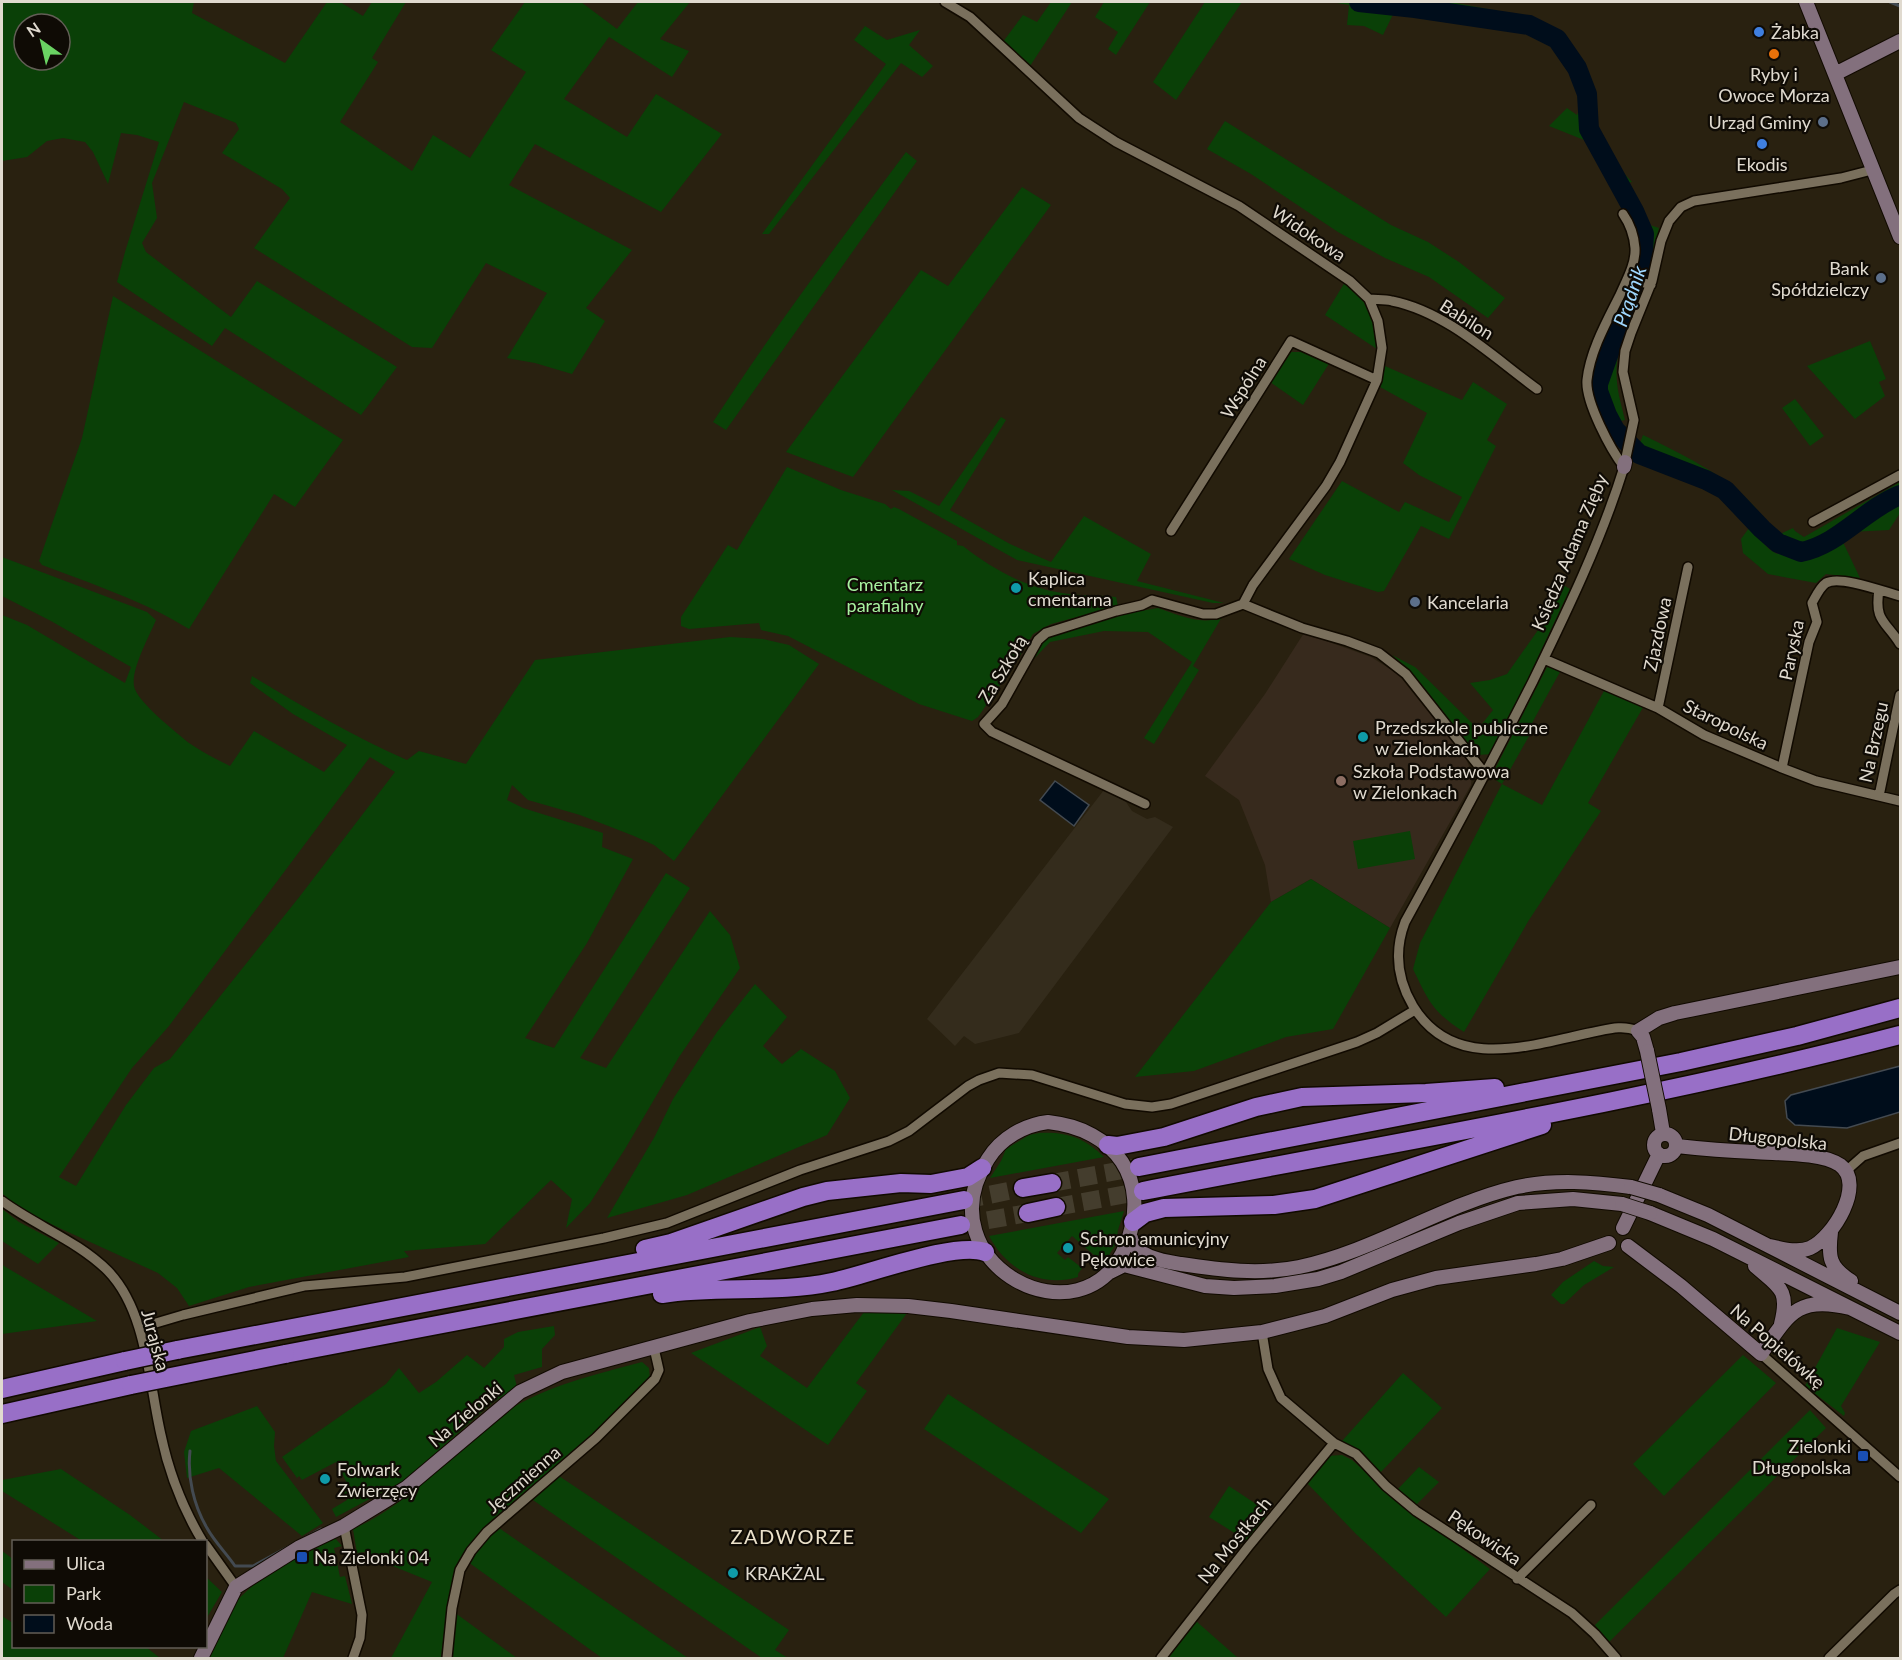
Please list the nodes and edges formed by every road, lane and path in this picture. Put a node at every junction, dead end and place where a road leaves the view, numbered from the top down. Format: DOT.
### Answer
graph roads {
  1 [pos="945,2"];
  2 [pos="1806,2"];
  3 [pos="1900,41"];
  4 [pos="1835,74"];
  5 [pos="1872,170"];
  6 [pos="1623,214"];
  7 [pos="1900,237"];
  8 [pos="1630,278"];
  9 [pos="1648,284"];
  10 [pos="1369,299"];
  11 [pos="1377,380"];
  12 [pos="1537,389"];
  13 [pos="1624,465"];
  14 [pos="1900,475"];
  15 [pos="1813,522"];
  16 [pos="1171,531"];
  17 [pos="1688,567"];
  18 [pos="1879,591"];
  19 [pos="1900,596"];
  20 [pos="1243,604"];
  21 [pos="1900,644"];
  22 [pos="1544,658"];
  23 [pos="1900,695"];
  24 [pos="1658,708"];
  25 [pos="1782,768"];
  26 [pos="1486,774"];
  27 [pos="1879,796"];
  28 [pos="1900,801"];
  29 [pos="1145,804"];
  30 [pos="1900,966"];
  31 [pos="1900,1008"];
  32 [pos="1415,1010"];
  33 [pos="1638,1031"];
  34 [pos="1900,1035"];
  35 [pos="1560,1086"];
  36 [pos="1627,1098"];
  37 [pos="1663,1133"];
  38 [pos="1900,1143"];
  39 [pos="1108,1145"];
  40 [pos="1677,1146"];
  41 [pos="1659,1154"];
  42 [pos="1140,1167"];
  43 [pos="982,1168"];
  44 [pos="1846,1171"];
  45 [pos="1052,1183"];
  46 [pos="1023,1188"];
  47 [pos="1143,1191"];
  48 [pos="964,1200"];
  49 [pos="2,1201"];
  50 [pos="1056,1207"];
  51 [pos="1028,1213"];
  52 [pos="961,1225"];
  53 [pos="1132,1228"];
  54 [pos="1623,1228"];
  55 [pos="1831,1232"];
  56 [pos="1609,1243"];
  57 [pos="1628,1246"];
  58 [pos="1770,1246"];
  59 [pos="985,1252"];
  60 [pos="1741,1253"];
  61 [pos="1110,1272"];
  62 [pos="560,1277"];
  63 [pos="594,1296"];
  64 [pos="1882,1303"];
  65 [pos="1850,1308"];
  66 [pos="1900,1313"];
  67 [pos="1780,1326"];
  68 [pos="139,1328"];
  69 [pos="1262,1332"];
  70 [pos="1900,1333"];
  71 [pos="654,1348"];
  72 [pos="1761,1354"];
  73 [pos="2,1389"];
  74 [pos="2,1414"];
  75 [pos="1334,1443"];
  76 [pos="1900,1477"];
  77 [pos="1591,1505"];
  78 [pos="344,1526"];
  79 [pos="202,1540"];
  80 [pos="207,1547"];
  81 [pos="1517,1579"];
  82 [pos="236,1587"];
  83 [pos="1900,1590"];
  84 [pos="207,1647"];
  85 [pos="353,1659"];
  86 [pos="447,1659"];
  87 [pos="1161,1659"];
  88 [pos="1616,1659"];
  89 [pos="1828,1659"];
  1 -- 10 [label="street, Widokowa"];
  2 -- 4 [label="main road"];
  3 -- 4 [label="main road"];
  4 -- 5 [label="main road"];
  5 -- 7 [label="main road"];
  5 -- 9 [label="street, Księdza Adama Zięby"];
  6 -- 8 [label="street"];
  8 -- 9 [label="street"];
  8 -- 13 [label="street"];
  9 -- 13 [label="street, Księdza Adama Zięby"];
  10 -- 11 [label="street, Widokowa"];
  10 -- 12 [label="street, Babilon"];
  11 -- 16 [label="street, Wspólna"];
  11 -- 20 [label="street, Widokowa"];
  13 -- 22 [label="street, Księdza Adama Zięby"];
  14 -- 15 [label="street"];
  17 -- 24 [label="street, Zjazdowa"];
  18 -- 19 [label="street, Paryska"];
  18 -- 21 [label="street"];
  18 -- 25 [label="street, Paryska"];
  20 -- 26 [label="street"];
  20 -- 29 [label="street, Za Szkołą"];
  22 -- 24 [label="street, Staropolska"];
  22 -- 26 [label="street, Księdza Adama Zięby"];
  23 -- 27 [label="street, Na Brzegu"];
  24 -- 25 [label="street, Staropolska"];
  25 -- 27 [label="street, Staropolska"];
  26 -- 32 [label="street, Księdza Adama Zięby"];
  27 -- 28 [label="street, Staropolska"];
  30 -- 33 [label="main road"];
  31 -- 35 [label="highway"];
  32 -- 33 [label="street"];
  32 -- 68 [label="street"];
  33 -- 37 [label="main road, bridge"];
  34 -- 36 [label="highway"];
  35 -- 39 [label="highway"];
  35 -- 42 [label="highway"];
  36 -- 47 [label="highway"];
  36 -- 53 [label="highway"];
  37 -- 40 [label="main road"];
  37 -- 41 [label="main road"];
  38 -- 44 [label="street, Długopolska"];
  39 -- 43 [label="main road"];
  39 -- 53 [label="main road"];
  40 -- 41 [label="main road"];
  40 -- 44 [label="main road, Długopolska"];
  41 -- 54 [label="main road"];
  43 -- 59 [label="main road"];
  43 -- 62 [label="highway"];
  44 -- 55 [label="main road"];
  45 -- 46 [label="highway"];
  48 -- 62 [label="highway"];
  49 -- 68 [label="street, Jurajska"];
  50 -- 51 [label="highway"];
  52 -- 63 [label="highway"];
  53 -- 58 [label="main road, bridge"];
  53 -- 61 [label="main road"];
  54 -- 56 [label="main road"];
  54 -- 57 [label="main road"];
  55 -- 58 [label="main road"];
  55 -- 64 [label="main road"];
  56 -- 57 [label="main road"];
  56 -- 69 [label="main road, Na Zielonki"];
  57 -- 72 [label="main road, Na Popielówkę"];
  58 -- 64 [label="main road"];
  59 -- 61 [label="main road"];
  59 -- 63 [label="highway"];
  60 -- 61 [label="main road, bridge"];
  60 -- 65 [label="main road"];
  60 -- 67 [label="main road"];
  62 -- 73 [label="highway, bridge"];
  63 -- 74 [label="highway, bridge"];
  64 -- 66 [label="main road"];
  65 -- 67 [label="main road"];
  65 -- 70 [label="main road"];
  67 -- 72 [label="main road"];
  68 -- 79 [label="street, Jurajska"];
  69 -- 71 [label="main road, Na Zielonki"];
  69 -- 75 [label="street, Pękowicka"];
  71 -- 78 [label="main road, Na Zielonki"];
  71 -- 86 [label="street, Jęczmienna"];
  72 -- 76 [label="street, Na Popielówkę"];
  75 -- 81 [label="street, Pękowicka"];
  75 -- 87 [label="street, Na Mostkach"];
  77 -- 81 [label="street"];
  78 -- 82 [label="main road, Na Zielonki"];
  78 -- 85 [label="street"];
  80 -- 82 [label="street, Jurajska"];
  81 -- 88 [label="street, Pękowicka"];
  82 -- 84 [label="main road"];
  83 -- 89 [label="street"];
}
